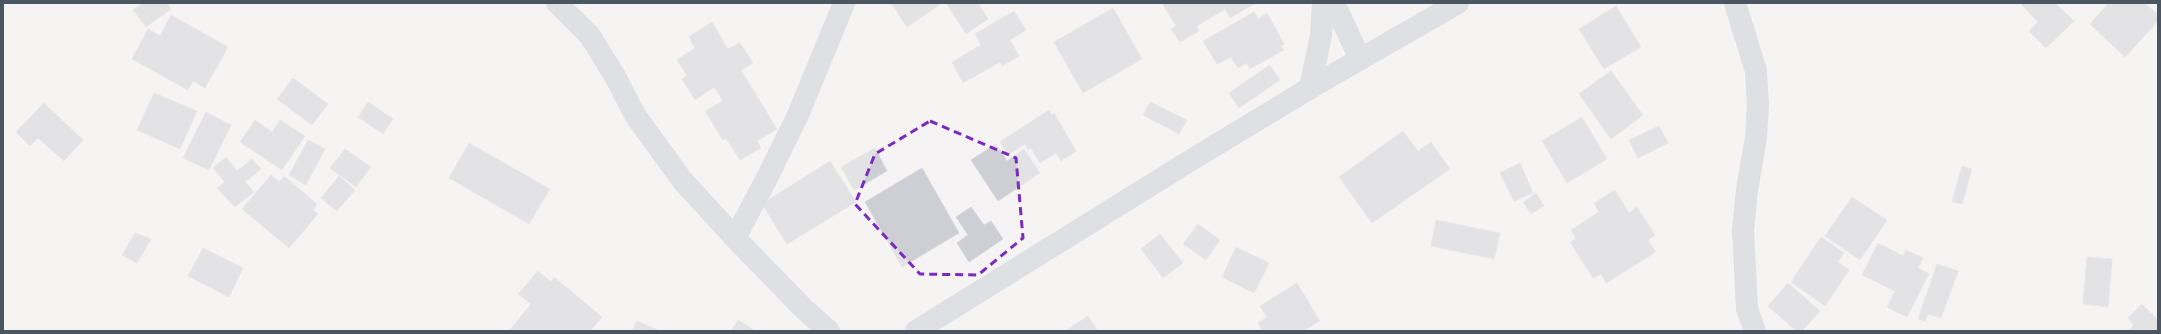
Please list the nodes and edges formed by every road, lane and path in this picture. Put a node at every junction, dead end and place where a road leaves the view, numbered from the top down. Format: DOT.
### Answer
graph roads {
  1 [pos="557,3"];
  2 [pos="844,3"];
  3 [pos="1323,3"];
  4 [pos="1334,3"];
  5 [pos="1458,3"];
  6 [pos="1735,3"];
  7 [pos="1360,59"];
  8 [pos="1310,88"];
  9 [pos="734,238"];
  10 [pos="829,331"];
  11 [pos="916,331"];
  12 [pos="1755,331"];
  1 -- 9 [label="street"];
  2 -- 9 [label="street"];
  3 -- 8 [label="street"];
  4 -- 7 [label="street"];
  5 -- 7 [label="street"];
  6 -- 12 [label="street"];
  7 -- 8 [label="street"];
  8 -- 11 [label="street"];
  9 -- 10 [label="street"];
}
